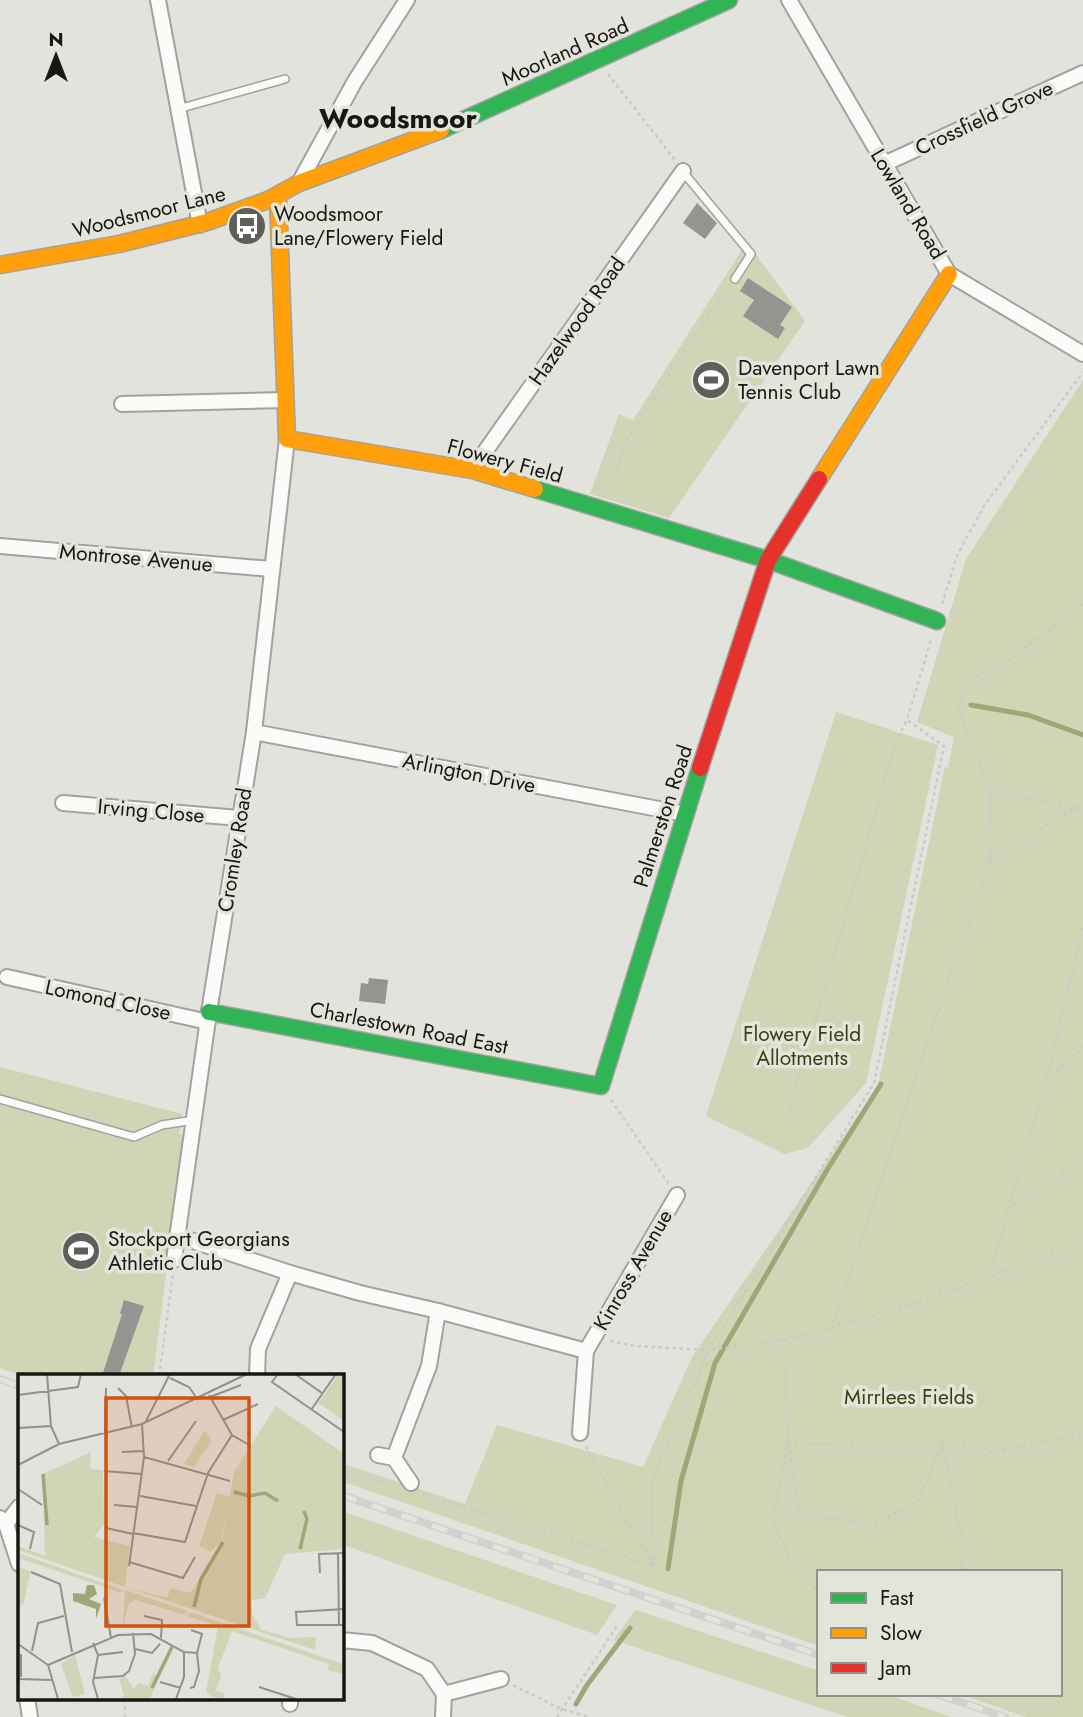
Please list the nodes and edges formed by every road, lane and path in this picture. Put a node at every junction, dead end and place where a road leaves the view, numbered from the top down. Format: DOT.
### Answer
graph roads {
  1 [pos="158,0"];
  2 [pos="407,0"];
  3 [pos="729,0"];
  4 [pos="789,0"];
  5 [pos="694,7"];
  6 [pos="598,60"];
  7 [pos="1083,73"];
  8 [pos="285,79"];
  9 [pos="177,109"];
  10 [pos="884,164"];
  11 [pos="683,171"];
  12 [pos="299,183"];
  13 [pos="278,197"];
  14 [pos="200,225"];
  15 [pos="0,265"];
  16 [pos="949,274"];
  17 [pos="735,279"];
  18 [pos="758,326"];
  19 [pos="750,338"];
  20 [pos="1083,354"];
  21 [pos="1083,372"];
  22 [pos="285,400"];
  23 [pos="122,404"];
  24 [pos="287,439"];
  25 [pos="472,470"];
  26 [pos="616,474"];
  27 [pos="0,546"];
  28 [pos="768,560"];
  29 [pos="271,569"];
  30 [pos="1083,604"];
  31 [pos="937,621"];
  32 [pos="907,720"];
  33 [pos="254,732"];
  34 [pos="990,791"];
  35 [pos="63,803"];
  36 [pos="1075,808"];
  37 [pos="1083,809"];
  38 [pos="685,814"];
  39 [pos="239,818"];
  40 [pos="990,859"];
  41 [pos="1083,928"];
  42 [pos="7,978"];
  43 [pos="209,1017"];
  44 [pos="1083,1047"];
  45 [pos="1045,1081"];
  46 [pos="601,1086"];
  47 [pos="0,1099"];
  48 [pos="194,1120"];
  49 [pos="786,1120"];
  50 [pos="1083,1161"];
  51 [pos="677,1195"];
  52 [pos="1008,1209"];
  53 [pos="178,1236"];
  54 [pos="1083,1242"];
  55 [pos="174,1260"];
  56 [pos="991,1269"];
  57 [pos="290,1273"];
  58 [pos="438,1311"];
  59 [pos="831,1328"];
  60 [pos="783,1340"];
  61 [pos="590,1345"];
  62 [pos="710,1350"];
  63 [pos="159,1374"];
  64 [pos="257,1374"];
  65 [pos="580,1433"];
  66 [pos="1083,1434"];
  67 [pos="943,1443"];
  68 [pos="788,1444"];
  69 [pos="378,1455"];
  70 [pos="394,1458"];
  71 [pos="343,1470"];
  72 [pos="409,1488"];
  73 [pos="18,1508"];
  74 [pos="3,1521"];
  75 [pos="18,1561"];
  76 [pos="654,1566"];
  77 [pos="962,1570"];
  78 [pos="817,1590"];
  79 [pos="619,1623"];
  80 [pos="343,1640"];
  81 [pos="501,1679"];
  82 [pos="444,1693"];
  83 [pos="561,1709"];
  84 [pos="443,1717"];
  85 [pos="557,1717"];
  86 [pos="589,1717"];
  1 -- 9 [label="street"];
  2 -- 12 [label="street, Woodsmoor Lane"];
  3 -- 5 [label="street, Moorland Road"];
  4 -- 10 [label="street, Lowland Road"];
  5 -- 6 [label="street, Moorland Road"];
  6 -- 11 [label="path"];
  6 -- 12 [label="street, Moorland Road"];
  7 -- 10 [label="street, Crossfield Grove"];
  8 -- 9 [label="lane"];
  9 -- 14 [label="street"];
  10 -- 16 [label="street, Lowland Road"];
  11 -- 17 [label="lane"];
  11 -- 25 [label="street, Hazelwood Road"];
  12 -- 13 [label="street, Woodsmoor Lane"];
  13 -- 14 [label="street, Woodsmoor Lane"];
  13 -- 22 [label="street"];
  14 -- 15 [label="street, Woodsmoor Lane"];
  16 -- 20 [label="street, Lowland Road"];
  16 -- 28 [label="street, Palmerston Road"];
  17 -- 26 [label="path"];
  18 -- 19 [label="path"];
  21 -- 31 [label="path"];
  22 -- 23 [label="street"];
  22 -- 24 [label="street"];
  24 -- 25 [label="street, Flowery Field"];
  24 -- 29 [label="street, Cromley Road"];
  25 -- 28 [label="street, Flowery Field"];
  27 -- 29 [label="street, Montrose Avenue"];
  28 -- 31 [label="street, Flowery Field"];
  28 -- 38 [label="street, Palmerston Road"];
  29 -- 33 [label="street, Cromley Road"];
  30 -- 34 [label="path"];
  31 -- 32 [label="path"];
  32 -- 49 [label="path"];
  32 -- 62 [label="path"];
  33 -- 38 [label="street, Arlington Drive"];
  33 -- 39 [label="street, Cromley Road"];
  34 -- 36 [label="path"];
  34 -- 40 [label="path"];
  35 -- 39 [label="street, Irving Close"];
  36 -- 37 [label="path"];
  36 -- 40 [label="path"];
  38 -- 46 [label="street, Palmerston Road"];
  39 -- 43 [label="street, Cromley Road"];
  40 -- 59 [label="path"];
  41 -- 45 [label="path"];
  42 -- 43 [label="street, Lomond Close"];
  43 -- 46 [label="street, Charlestown Road East"];
  43 -- 48 [label="street, Cromley Road"];
  44 -- 45 [label="path"];
  45 -- 52 [label="path"];
  46 -- 51 [label="path, Kinross Avenue"];
  47 -- 48 [label="lane"];
  48 -- 53 [label="street, Cromley Road"];
  50 -- 52 [label="path"];
  51 -- 61 [label="street, Kinross Avenue"];
  52 -- 56 [label="path"];
  53 -- 55 [label="street, Cromley Road"];
  53 -- 57 [label="street, Kinross Avenue"];
  54 -- 59 [label="path"];
  55 -- 63 [label="path"];
  57 -- 58 [label="street, Kinross Avenue"];
  57 -- 64 [label="street"];
  58 -- 61 [label="street, Kinross Avenue"];
  58 -- 70 [label="street"];
  59 -- 60 [label="path"];
  60 -- 62 [label="path"];
  60 -- 68 [label="path"];
  61 -- 62 [label="path"];
  61 -- 65 [label="street, Kinross Avenue"];
  62 -- 76 [label="path"];
  65 -- 76 [label="path"];
  66 -- 67 [label="path"];
  67 -- 68 [label="path"];
  67 -- 68 [label="path"];
  67 -- 77 [label="path"];
  68 -- 78 [label="path"];
  69 -- 70 [label="street"];
  70 -- 72 [label="street"];
  71 -- 72 [label="path"];
  72 -- 76 [label="path"];
  73 -- 74 [label="street"];
  74 -- 75 [label="street"];
  79 -- 83 [label="path"];
  80 -- 82 [label="street"];
  81 -- 82 [label="street"];
  81 -- 83 [label="path"];
  82 -- 84 [label="street"];
  83 -- 85 [label="path"];
  83 -- 86 [label="path"];
}
